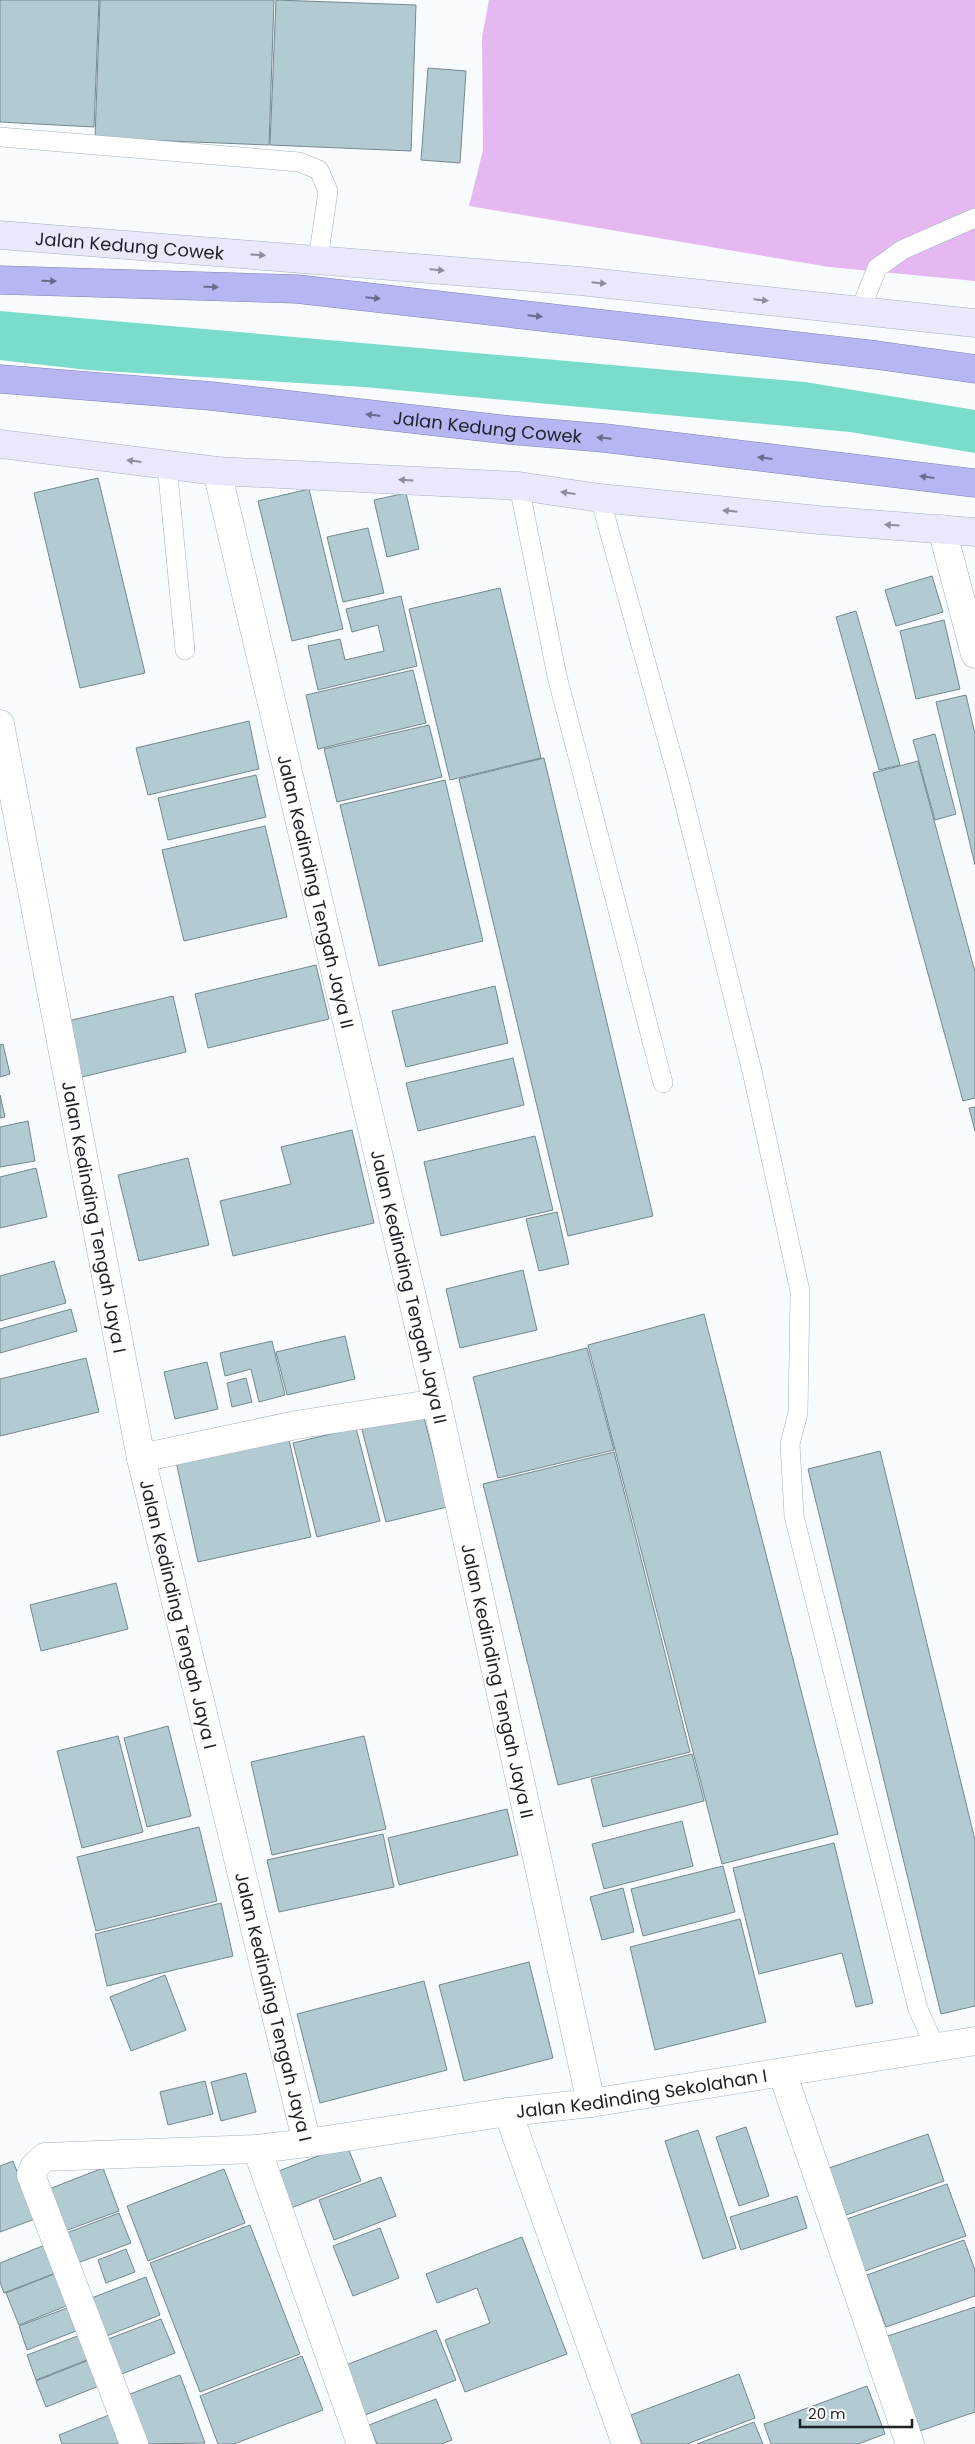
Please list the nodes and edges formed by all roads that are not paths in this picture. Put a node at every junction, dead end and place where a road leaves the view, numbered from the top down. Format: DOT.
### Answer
graph roads {
  1 [pos="0,137"];
  2 [pos="975,218"];
  3 [pos="0,236"];
  4 [pos="318,260"];
  5 [pos="0,280"];
  6 [pos="860,311"];
  7 [pos="975,323"];
  8 [pos="975,369"];
  9 [pos="0,379"];
  10 [pos="0,444"];
  11 [pos="167,465"];
  12 [pos="217,471"];
  13 [pos="975,483"];
  14 [pos="519,486"];
  15 [pos="600,498"];
  16 [pos="942,529"];
  17 [pos="975,532"];
  18 [pos="185,650"];
  19 [pos="975,654"];
  20 [pos="0,724"];
  21 [pos="662,1083"];
  22 [pos="437,1404"];
  23 [pos="141,1458"];
  24 [pos="975,2041"];
  25 [pos="935,2047"];
  26 [pos="782,2072"];
  27 [pos="591,2103"];
  28 [pos="508,2112"];
  29 [pos="307,2143"];
  30 [pos="257,2149"];
  31 [pos="134,2444"];
  32 [pos="361,2444"];
  33 [pos="626,2444"];
  34 [pos="910,2444"];
  1 -- 4 [label="lane"];
  2 -- 6 [label="lane"];
  3 -- 4 [label="main road, Jalan Kedung Cowek, one-way"];
  4 -- 6 [label="main road, Jalan Kedung Cowek, one-way"];
  5 -- 8 [label="highway, Jalan Kedung Cowek, one-way"];
  6 -- 7 [label="main road, Jalan Kedung Cowek"];
  13 -- 9 [label="highway, Jalan Kedung Cowek, one-way"];
  11 -- 10 [label="main road, one-way"];
  11 -- 12 [label="main road"];
  11 -- 18 [label="lane"];
  14 -- 12 [label="main road, one-way"];
  12 -- 22 [label="street, Jalan Kedinding Tengah Jaya II"];
  15 -- 14 [label="main road, one-way"];
  14 -- 21 [label="lane"];
  16 -- 15 [label="main road, one-way"];
  15 -- 25 [label="lane"];
  16 -- 17 [label="main road"];
  16 -- 19 [label="street"];
  20 -- 23 [label="street, Jalan Kedinding Tengah Jaya I"];
  22 -- 23 [label="street"];
  22 -- 27 [label="street, Jalan Kedinding Tengah Jaya II"];
  23 -- 29 [label="street, Jalan Kedinding Tengah Jaya I"];
  24 -- 25 [label="street, Jalan Kedinding Sekolahan I"];
  25 -- 26 [label="street, Jalan Kedinding Sekolahan I"];
  26 -- 27 [label="street, Jalan Kedinding Sekolahan I"];
  26 -- 34 [label="street"];
  27 -- 28 [label="street, Jalan Kedinding Sekolahan I"];
  28 -- 29 [label="street, Jalan Kedinding Sekolahan I"];
  28 -- 33 [label="street"];
  29 -- 30 [label="street, Jalan Kedinding Tengah Jaya I"];
  30 -- 31 [label="street, Jalan Kedinding Tengah Jaya I"];
  30 -- 32 [label="street"];
}
